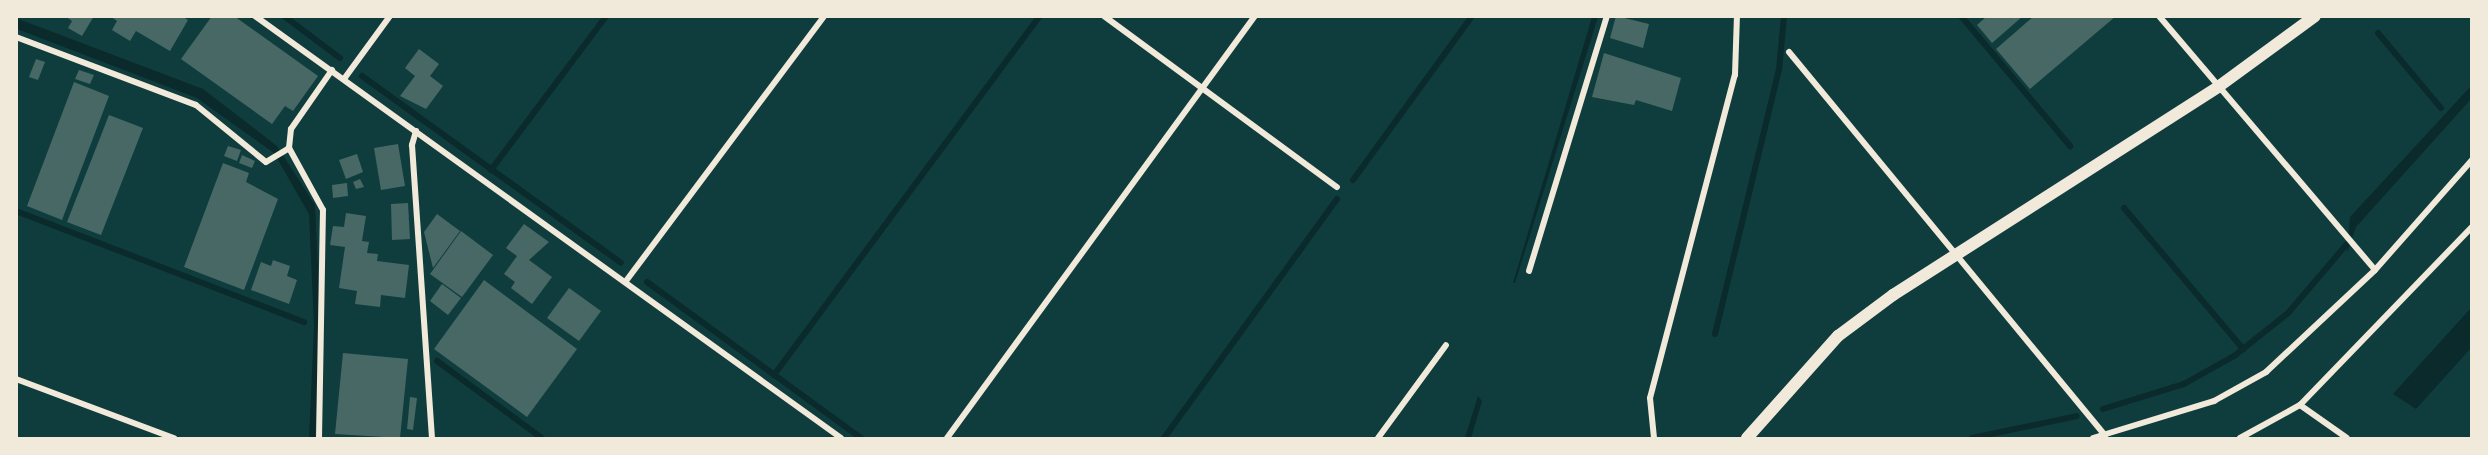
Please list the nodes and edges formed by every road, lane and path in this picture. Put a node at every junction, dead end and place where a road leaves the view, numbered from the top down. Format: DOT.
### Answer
graph roads {
  1 [pos="255,16"];
  2 [pos="390,16"];
  3 [pos="824,16"];
  4 [pos="1104,16"];
  5 [pos="1255,16"];
  6 [pos="1606,16"];
  7 [pos="1737,16"];
  8 [pos="2159,16"];
  9 [pos="2315,16"];
  10 [pos="16,37"];
  11 [pos="1789,52"];
  12 [pos="332,70"];
  13 [pos="344,79"];
  14 [pos="2218,87"];
  15 [pos="1203,88"];
  16 [pos="416,130"];
  17 [pos="287,150"];
  18 [pos="2472,160"];
  19 [pos="1338,187"];
  20 [pos="2472,227"];
  21 [pos="1955,252"];
  22 [pos="2375,270"];
  23 [pos="1529,271"];
  24 [pos="626,281"];
  25 [pos="1446,345"];
  26 [pos="16,379"];
  27 [pos="2300,405"];
  28 [pos="2106,435"];
  29 [pos="174,438"];
  30 [pos="320,438"];
  31 [pos="432,438"];
  32 [pos="841,438"];
  33 [pos="947,438"];
  34 [pos="1378,438"];
  35 [pos="1654,438"];
  36 [pos="1747,438"];
  37 [pos="2093,438"];
  38 [pos="2240,438"];
  39 [pos="2347,438"];
  1 -- 12 [label="street"];
  2 -- 13 [label="street"];
  3 -- 24 [label="street"];
  4 -- 15 [label="street"];
  5 -- 15 [label="street"];
  6 -- 23 [label="street"];
  7 -- 35 [label="street"];
  8 -- 14 [label="street"];
  9 -- 14 [label="main road"];
  10 -- 17 [label="street"];
  11 -- 21 [label="street"];
  12 -- 13 [label="street"];
  12 -- 17 [label="street"];
  13 -- 16 [label="street"];
  14 -- 21 [label="main road"];
  14 -- 22 [label="street"];
  15 -- 19 [label="street"];
  15 -- 33 [label="street"];
  16 -- 24 [label="street"];
  16 -- 31 [label="street"];
  17 -- 30 [label="street"];
  18 -- 22 [label="street"];
  20 -- 27 [label="street"];
  21 -- 28 [label="street"];
  21 -- 36 [label="main road"];
  22 -- 28 [label="street"];
  24 -- 32 [label="street"];
  25 -- 34 [label="street"];
  26 -- 29 [label="street"];
  27 -- 38 [label="street"];
  27 -- 39 [label="street"];
  28 -- 37 [label="street"];
}
